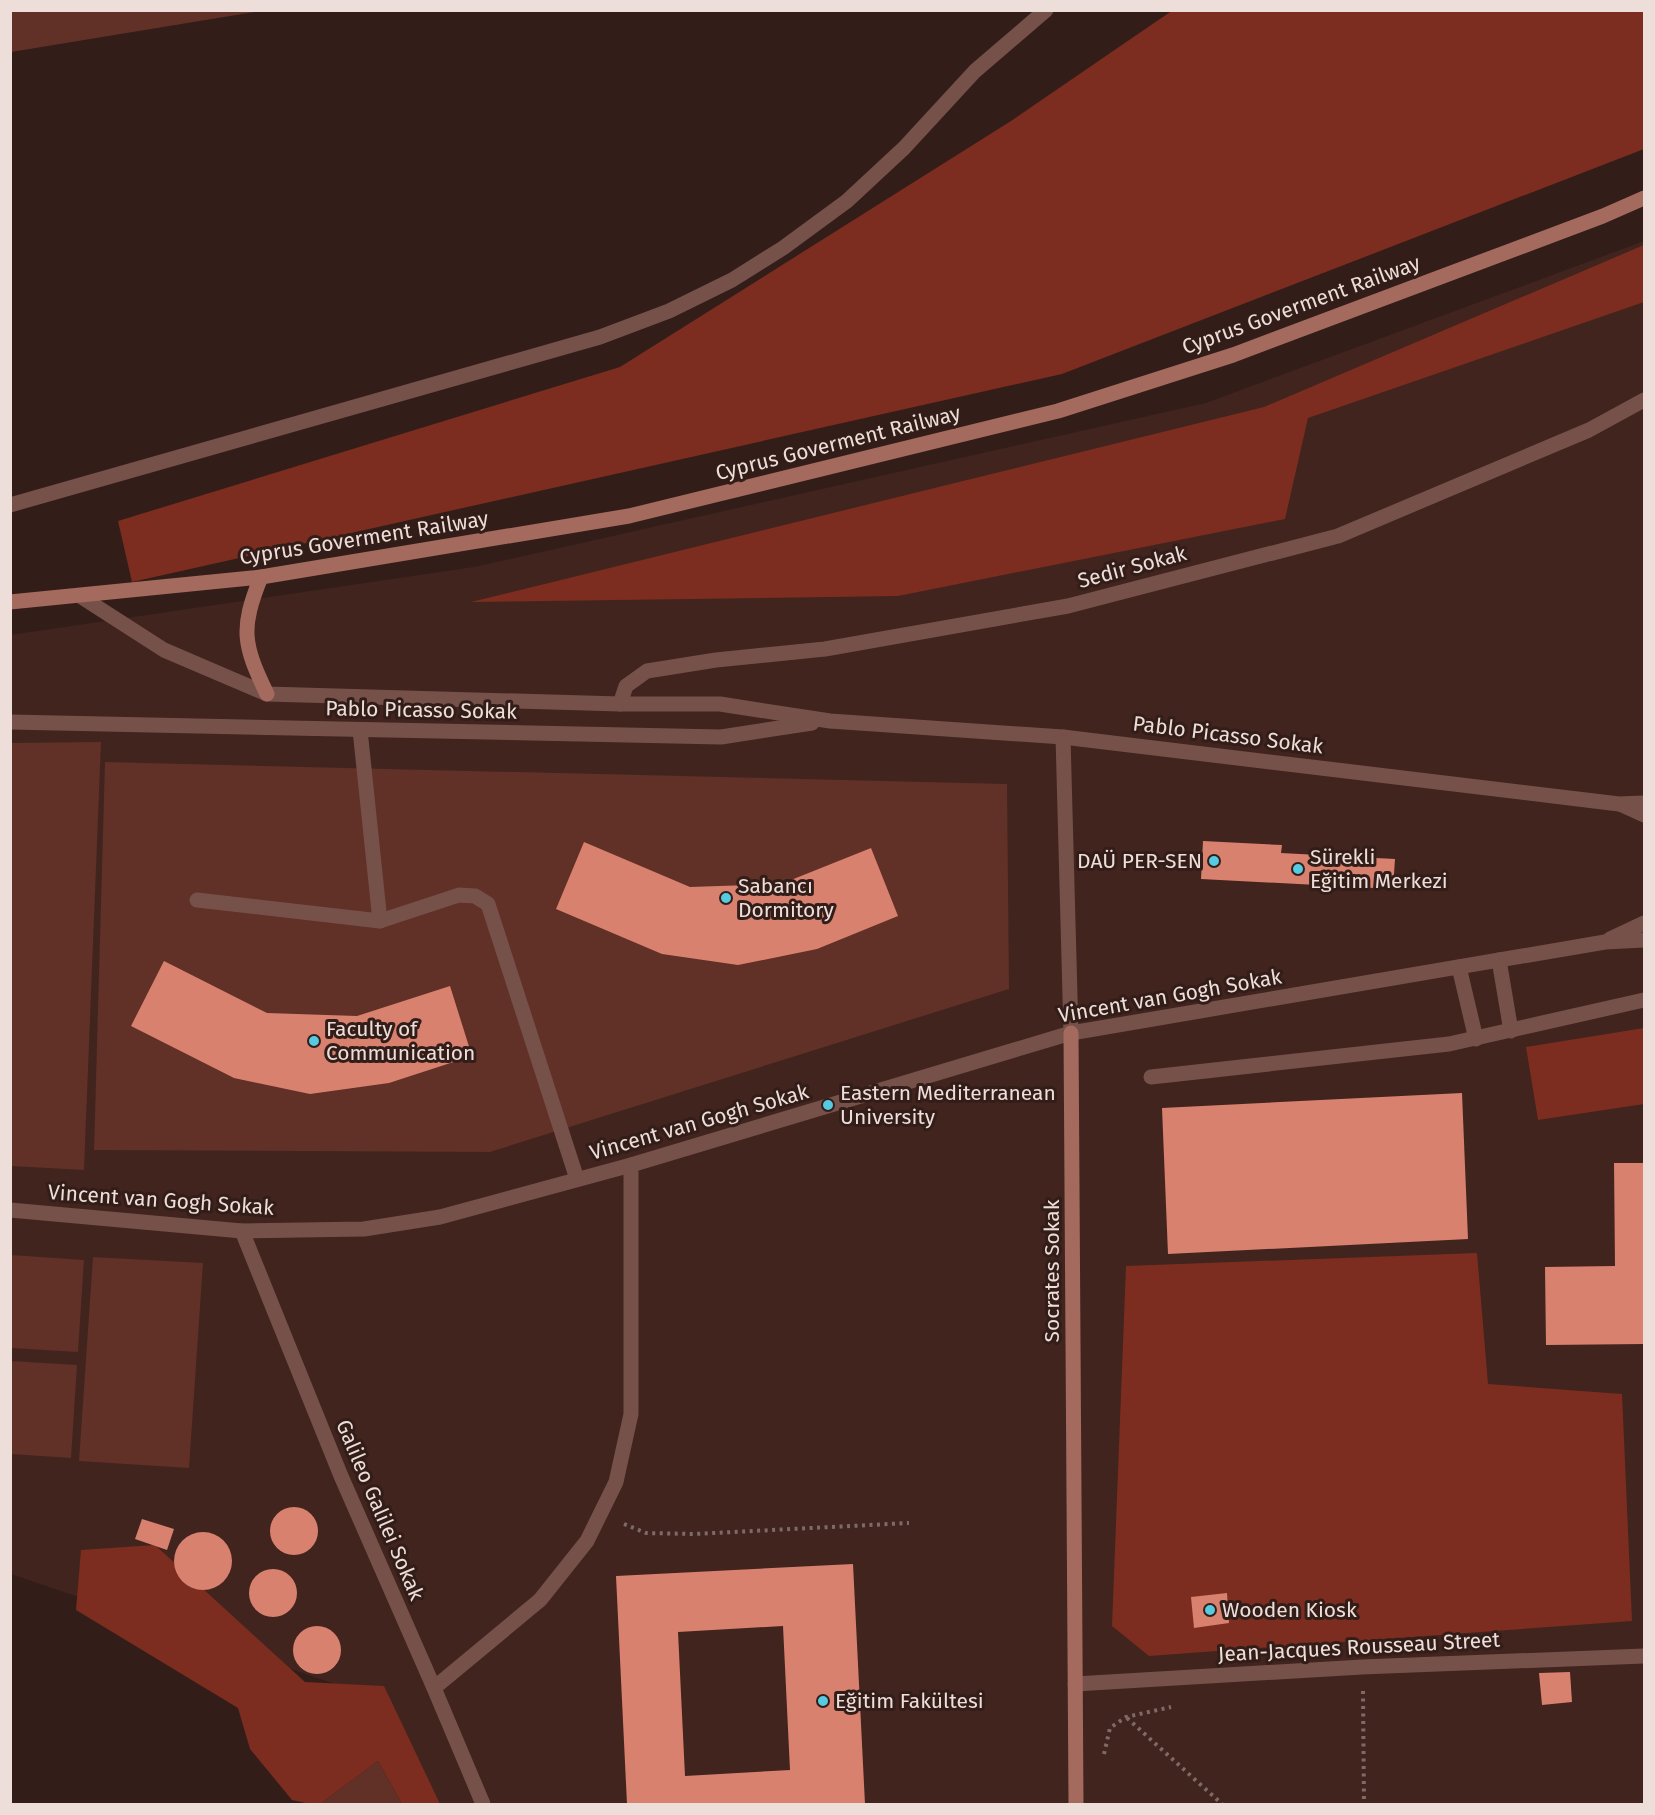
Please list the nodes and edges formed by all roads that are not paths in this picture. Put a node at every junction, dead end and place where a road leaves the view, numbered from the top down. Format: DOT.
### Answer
graph roads {
  1 [pos="1046,10"];
  2 [pos="1644,198"];
  3 [pos="1644,400"];
  4 [pos="10,505"];
  5 [pos="261,577"];
  6 [pos="80,596"];
  7 [pos="10,602"];
  8 [pos="267,694"];
  9 [pos="620,704"];
  10 [pos="830,721"];
  11 [pos="10,722"];
  12 [pos="360,730"];
  13 [pos="1063,737"];
  14 [pos="1644,803"];
  15 [pos="1619,804"];
  16 [pos="1644,815"];
  17 [pos="197,900"];
  18 [pos="380,921"];
  19 [pos="1644,923"];
  20 [pos="1644,940"];
  21 [pos="1605,942"];
  22 [pos="1499,960"];
  23 [pos="1459,967"];
  24 [pos="1644,1000"];
  25 [pos="1511,1031"];
  26 [pos="1071,1033"];
  27 [pos="1476,1039"];
  28 [pos="1151,1077"];
  29 [pos="631,1165"];
  30 [pos="577,1179"];
  31 [pos="10,1210"];
  32 [pos="242,1231"];
  33 [pos="1644,1656"];
  34 [pos="1075,1684"];
  35 [pos="434,1688"];
  36 [pos="483,1804"];
  37 [pos="1076,1804"];
  1 -- 4 [label="street"];
  2 -- 5 [label="main road, Cyprus Goverment Railway"];
  3 -- 9 [label="street, Sedir Sokak"];
  5 -- 6 [label="main road, Cyprus Goverment Railway"];
  5 -- 8 [label="main road"];
  6 -- 7 [label="main road, Cyprus Goverment Railway"];
  6 -- 8 [label="street, Pablo Picasso Sokak"];
  8 -- 9 [label="street, Pablo Picasso Sokak"];
  9 -- 10 [label="street, Pablo Picasso Sokak"];
  10 -- 12 [label="street, Pablo Picasso Sokak"];
  10 -- 13 [label="street, Pablo Picasso Sokak"];
  11 -- 12 [label="street, Pablo Picasso Sokak"];
  12 -- 18 [label="street"];
  13 -- 15 [label="street, Pablo Picasso Sokak"];
  13 -- 26 [label="street, Socrates Sokak"];
  14 -- 15 [label="street"];
  15 -- 16 [label="street"];
  17 -- 18 [label="street"];
  18 -- 30 [label="street"];
  19 -- 21 [label="street"];
  20 -- 21 [label="street"];
  21 -- 22 [label="street, Vincent van Gogh Sokak"];
  22 -- 23 [label="street, Vincent van Gogh Sokak"];
  22 -- 25 [label="street"];
  23 -- 26 [label="street, Vincent van Gogh Sokak"];
  23 -- 27 [label="street"];
  24 -- 25 [label="street"];
  25 -- 27 [label="street"];
  26 -- 29 [label="street, Vincent van Gogh Sokak"];
  26 -- 34 [label="main road, Socrates Sokak"];
  27 -- 28 [label="street"];
  29 -- 30 [label="street, Vincent van Gogh Sokak"];
  29 -- 35 [label="street"];
  30 -- 32 [label="street, Vincent van Gogh Sokak"];
  31 -- 32 [label="street, Vincent van Gogh Sokak"];
  32 -- 35 [label="street, Galileo Galilei Sokak"];
  33 -- 34 [label="street, Jean-Jacques Rousseau Street"];
  34 -- 37 [label="main road, Socrates Sokak"];
  35 -- 36 [label="street, Galileo Galilei Sokak"];
}
